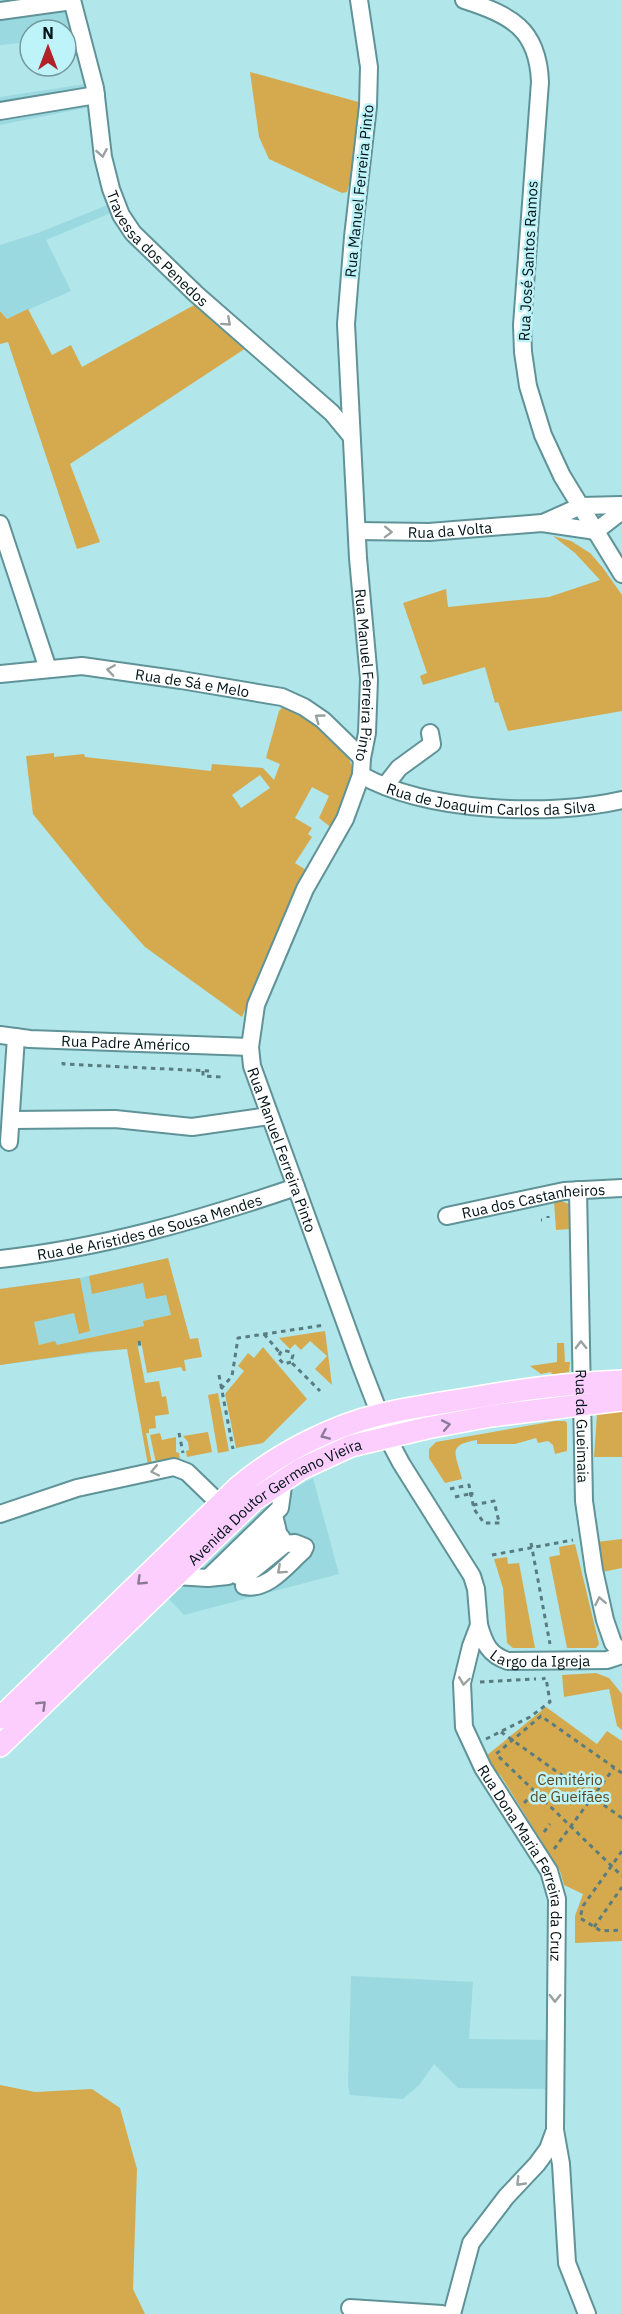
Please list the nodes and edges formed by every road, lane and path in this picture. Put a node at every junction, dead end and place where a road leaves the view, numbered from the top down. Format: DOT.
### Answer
graph roads {
  1 [pos="464,0"];
  2 [pos="72,1"];
  3 [pos="360,1"];
  4 [pos="0,10"];
  5 [pos="96,95"];
  6 [pos="0,111"];
  7 [pos="351,436"];
  8 [pos="622,505"];
  9 [pos="581,506"];
  10 [pos="622,511"];
  11 [pos="542,523"];
  12 [pos="0,524"];
  13 [pos="357,531"];
  14 [pos="596,531"];
  15 [pos="622,574"];
  16 [pos="48,669"];
  17 [pos="0,674"];
  18 [pos="430,733"];
  19 [pos="362,758"];
  20 [pos="361,775"];
  21 [pos="385,786"];
  22 [pos="622,800"];
  23 [pos="8,1036"];
  24 [pos="250,1047"];
  25 [pos="63,1062"];
  26 [pos="203,1070"];
  27 [pos="209,1071"];
  28 [pos="223,1077"];
  29 [pos="269,1116"];
  30 [pos="12,1120"];
  31 [pos="9,1142"];
  32 [pos="296,1187"];
  33 [pos="622,1188"];
  34 [pos="578,1190"];
  35 [pos="447,1216"];
  36 [pos="0,1259"];
  37 [pos="325,1325"];
  38 [pos="264,1335"];
  39 [pos="139,1341"];
  40 [pos="140,1348"];
  41 [pos="280,1353"];
  42 [pos="291,1362"];
  43 [pos="219,1375"];
  44 [pos="622,1381"];
  45 [pos="221,1389"];
  46 [pos="320,1391"];
  47 [pos="582,1394"];
  48 [pos="622,1400"];
  49 [pos="380,1414"];
  50 [pos="180,1433"];
  51 [pos="389,1437"];
  52 [pos="232,1449"];
  53 [pos="184,1458"];
  54 [pos="284,1479"];
  55 [pos="450,1489"];
  56 [pos="477,1492"];
  57 [pos="455,1497"];
  58 [pos="473,1505"];
  59 [pos="227,1511"];
  60 [pos="0,1514"];
  61 [pos="274,1515"];
  62 [pos="282,1538"];
  63 [pos="574,1540"];
  64 [pos="531,1545"];
  65 [pos="492,1555"];
  66 [pos="168,1569"];
  67 [pos="228,1576"];
  68 [pos="208,1578"];
  69 [pos="480,1625"];
  70 [pos="551,1648"];
  71 [pos="622,1655"];
  72 [pos="491,1672"];
  73 [pos="492,1682"];
  74 [pos="474,1685"];
  75 [pos="550,1702"];
  76 [pos="556,1702"];
  77 [pos="0,1718"];
  78 [pos="501,1732"];
  79 [pos="481,1733"];
  80 [pos="513,1740"];
  81 [pos="0,1746"];
  82 [pos="614,1768"];
  83 [pos="622,1773"];
  84 [pos="592,1797"];
  85 [pos="622,1818"];
  86 [pos="550,1824"];
  87 [pos="571,1826"];
  88 [pos="541,1835"];
  89 [pos="622,1851"];
  90 [pos="550,1854"];
  91 [pos="612,1866"];
  92 [pos="622,1876"];
  93 [pos="622,1887"];
  94 [pos="594,1927"];
  95 [pos="622,1930"];
  96 [pos="555,2130"];
  97 [pos="350,2308"];
  98 [pos="442,2314"];
  99 [pos="452,2314"];
  100 [pos="587,2314"];
  1 -- 9 [label="street, Rua José Santos Ramos"];
  2 -- 4 [label="street"];
  2 -- 5 [label="street, Travessa dos Penedos"];
  3 -- 7 [label="street, Rua Manuel Ferreira Pinto"];
  5 -- 6 [label="street"];
  5 -- 7 [label="street, Travessa dos Penedos, one-way"];
  7 -- 13 [label="street, Rua Manuel Ferreira Pinto"];
  8 -- 9 [label="street"];
  9 -- 11 [label="street, Rua da Volta"];
  9 -- 14 [label="street, Rua José Santos Ramos"];
  10 -- 14 [label="street"];
  13 -- 11 [label="street, Rua da Volta, one-way"];
  11 -- 14 [label="street, Rua da Volta"];
  12 -- 16 [label="street"];
  13 -- 19 [label="street, Rua Manuel Ferreira Pinto"];
  14 -- 15 [label="street, Rua José Santos Ramos"];
  16 -- 17 [label="street, Rua de Sá e Melo"];
  19 -- 16 [label="street, Rua de Sá e Melo, one-way"];
  18 -- 21 [label="street"];
  19 -- 20 [label="street, Rua Manuel Ferreira Pinto"];
  20 -- 21 [label="street, Rua de Joaquim Carlos da Silva"];
  20 -- 24 [label="street, Rua Manuel Ferreira Pinto"];
  21 -- 22 [label="street, Rua de Joaquim Carlos da Silva"];
  23 -- 24 [label="street, Rua Padre Américo"];
  23 -- 30 [label="street"];
  24 -- 29 [label="street, Rua Manuel Ferreira Pinto"];
  25 -- 26 [label="path"];
  26 -- 27 [label="path"];
  26 -- 28 [label="path"];
  29 -- 30 [label="street"];
  29 -- 32 [label="street, Rua Manuel Ferreira Pinto"];
  30 -- 31 [label="street"];
  32 -- 36 [label="street, Rua de Aristides de Sousa Mendes"];
  32 -- 49 [label="street, Rua Manuel Ferreira Pinto"];
  33 -- 34 [label="street, Rua dos Castanheiros"];
  34 -- 35 [label="street, Rua dos Castanheiros"];
  47 -- 34 [label="street, Rua da Gueimaia, one-way"];
  37 -- 38 [label="path"];
  38 -- 41 [label="path"];
  38 -- 45 [label="path"];
  39 -- 40 [label="path"];
  41 -- 42 [label="path"];
  41 -- 42 [label="path"];
  42 -- 46 [label="path"];
  43 -- 45 [label="path"];
  44 -- 47 [label="main road, Avenida Doutor Germano Vieira"];
  45 -- 52 [label="path"];
  47 -- 48 [label="main road, Avenida Doutor Germano Vieira"];
  47 -- 49 [label="main road, Avenida Doutor Germano Vieira"];
  51 -- 47 [label="main road, Avenida Doutor Germano Vieira, one-way"];
  71 -- 47 [label="street, Rua da Gueimaia, one-way"];
  49 -- 51 [label="street, Rua Dona Maria Ferreira da Cruz"];
  49 -- 59 [label="main road, Avenida Doutor Germano Vieira, one-way"];
  50 -- 53 [label="path"];
  51 -- 54 [label="main road, Avenida Doutor Germano Vieira"];
  51 -- 69 [label="street, Rua Dona Maria Ferreira da Cruz"];
  54 -- 59 [label="main road, Avenida Doutor Germano Vieira"];
  54 -- 61 [label="street"];
  55 -- 58 [label="path"];
  56 -- 57 [label="path, bridge"];
  58 -- 58 [label="path"];
  59 -- 60 [label="street, one-way"];
  59 -- 66 [label="main road, Avenida Doutor Germano Vieira"];
  61 -- 62 [label="street"];
  61 -- 68 [label="street"];
  62 -- 67 [label="street"];
  62 -- 67 [label="street"];
  63 -- 64 [label="path"];
  64 -- 65 [label="path"];
  64 -- 70 [label="path"];
  66 -- 68 [label="street"];
  66 -- 77 [label="main road, Avenida Doutor Germano Vieira, one-way"];
  81 -- 66 [label="main road, Avenida Doutor Germano Vieira, one-way"];
  67 -- 68 [label="street"];
  69 -- 71 [label="street, Largo da Igreja"];
  69 -- 96 [label="street, Rua Dona Maria Ferreira da Cruz, one-way"];
  72 -- 73 [label="path"];
  73 -- 74 [label="path"];
  73 -- 75 [label="path"];
  75 -- 76 [label="path"];
  75 -- 78 [label="path"];
  78 -- 79 [label="path"];
  78 -- 80 [label="path"];
  80 -- 82 [label="path"];
  80 -- 84 [label="path"];
  80 -- 87 [label="path"];
  82 -- 83 [label="path"];
  82 -- 84 [label="path"];
  84 -- 85 [label="path"];
  84 -- 87 [label="path"];
  86 -- 88 [label="path"];
  87 -- 90 [label="path"];
  87 -- 91 [label="path"];
  89 -- 91 [label="path"];
  91 -- 92 [label="path"];
  91 -- 94 [label="path"];
  93 -- 94 [label="path"];
  94 -- 95 [label="path"];
  96 -- 99 [label="street, Rua Dona Maria Ferreira da Cruz, one-way"];
  96 -- 100 [label="street"];
  97 -- 98 [label="street"];
}
